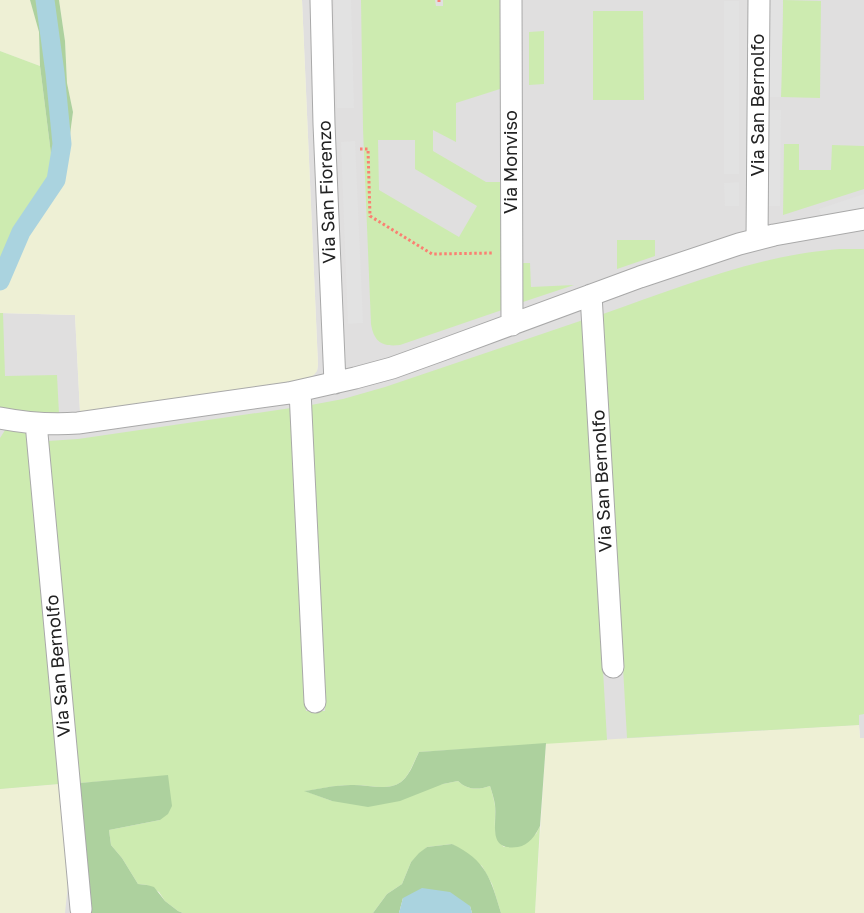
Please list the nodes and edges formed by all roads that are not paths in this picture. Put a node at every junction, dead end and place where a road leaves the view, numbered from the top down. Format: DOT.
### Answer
graph roads {
  1 [pos="321,0"];
  2 [pos="510,0"];
  3 [pos="759,0"];
  4 [pos="864,219"];
  5 [pos="757,239"];
  6 [pos="591,295"];
  7 [pos="512,325"];
  8 [pos="335,383"];
  9 [pos="300,391"];
  10 [pos="0,418"];
  11 [pos="36,423"];
  12 [pos="613,667"];
  13 [pos="315,702"];
  14 [pos="81,909"];
  1 -- 8 [label="street, Via San Fiorenzo"];
  2 -- 7 [label="street, Via Monviso"];
  3 -- 5 [label="street, Via San Bernolfo"];
  4 -- 5 [label="street"];
  5 -- 6 [label="street"];
  6 -- 7 [label="street"];
  6 -- 12 [label="street, Via San Bernolfo"];
  7 -- 8 [label="street"];
  8 -- 9 [label="street"];
  9 -- 11 [label="street"];
  9 -- 13 [label="street"];
  10 -- 11 [label="street"];
  11 -- 14 [label="street, Via San Bernolfo"];
}
